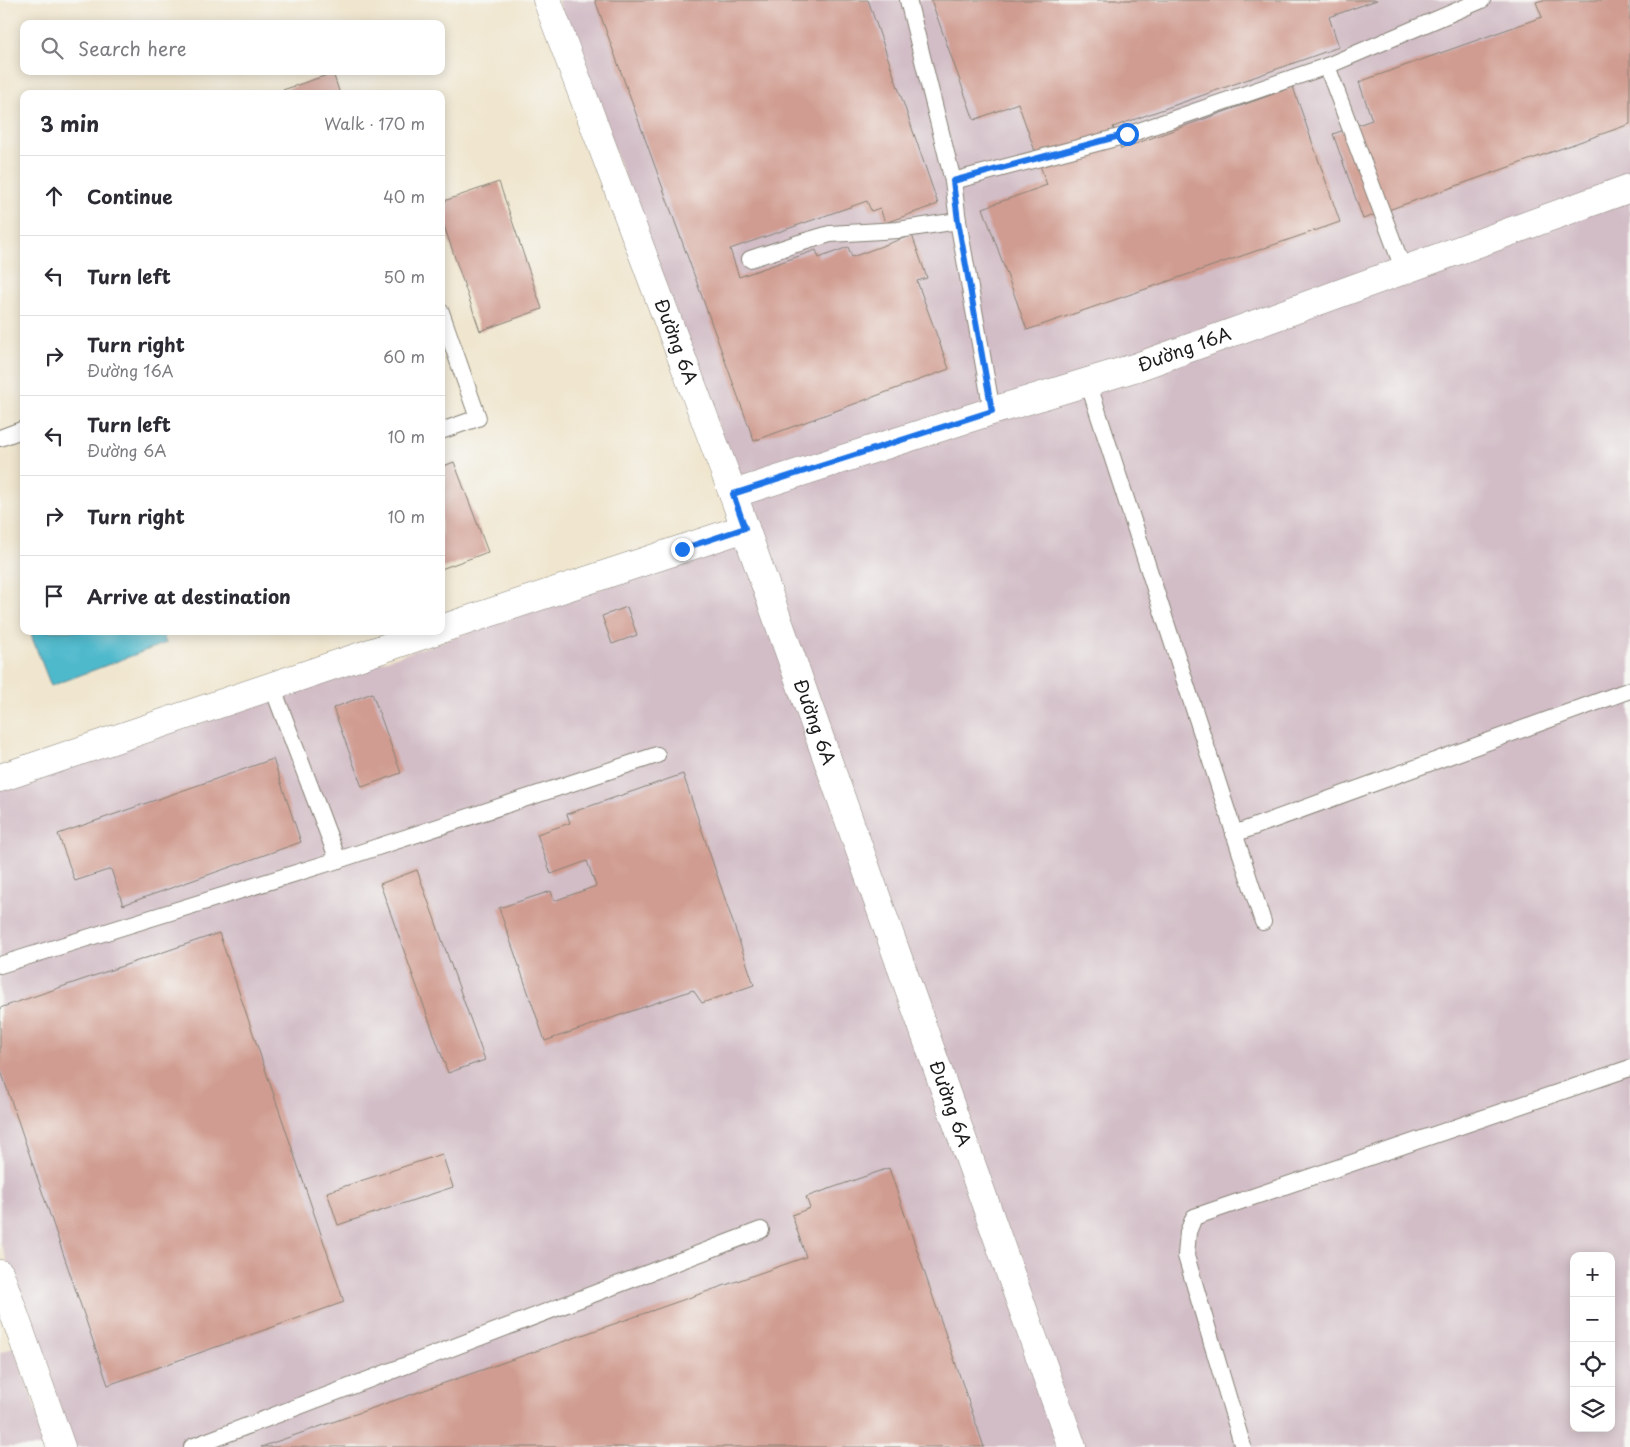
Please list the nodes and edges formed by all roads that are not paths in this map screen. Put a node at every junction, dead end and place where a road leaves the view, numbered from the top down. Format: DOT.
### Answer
graph roads {
  1 [pos="547,0"];
  2 [pos="908,0"];
  3 [pos="1482,0"];
  4 [pos="1327,66"];
  5 [pos="953,181"];
  6 [pos="1630,188"];
  7 [pos="958,221"];
  8 [pos="750,259"];
  9 [pos="1404,270"];
  10 [pos="445,323"];
  11 [pos="1088,382"];
  12 [pos="992,411"];
  13 [pos="20,430"];
  14 [pos="445,430"];
  15 [pos="0,438"];
  16 [pos="733,494"];
  17 [pos="745,528"];
  18 [pos="445,628"];
  19 [pos="423,635"];
  20 [pos="272,686"];
  21 [pos="1630,690"];
  22 [pos="657,755"];
  23 [pos="0,778"];
  24 [pos="1234,834"];
  25 [pos="338,860"];
  26 [pos="1263,922"];
  27 [pos="0,965"];
  28 [pos="1630,1068"];
  29 [pos="761,1230"];
  30 [pos="0,1274"];
  31 [pos="10,1337"];
  32 [pos="61,1447"];
  33 [pos="192,1447"];
  34 [pos="1072,1447"];
  35 [pos="1242,1447"];
  1 -- 16 [label="street, Đường 6A"];
  2 -- 5 [label="lane"];
  3 -- 4 [label="lane"];
  4 -- 5 [label="lane"];
  4 -- 9 [label="lane"];
  5 -- 7 [label="lane"];
  6 -- 9 [label="street, Đường 16A"];
  7 -- 8 [label="lane"];
  7 -- 12 [label="lane"];
  9 -- 11 [label="street, Đường 16A"];
  10 -- 14 [label="lane"];
  11 -- 12 [label="street, Đường 16A"];
  11 -- 24 [label="lane"];
  12 -- 16 [label="street, Đường 16A"];
  13 -- 15 [label="lane"];
  16 -- 17 [label="street, Đường 6A"];
  17 -- 18 [label="street"];
  17 -- 34 [label="street, Đường 6A"];
  19 -- 20 [label="street"];
  20 -- 23 [label="street"];
  20 -- 25 [label="lane"];
  21 -- 24 [label="lane"];
  22 -- 25 [label="lane"];
  24 -- 26 [label="lane"];
  25 -- 27 [label="lane"];
  28 -- 35 [label="lane"];
  29 -- 33 [label="lane"];
  30 -- 31 [label="street"];
  31 -- 32 [label="street"];
}
